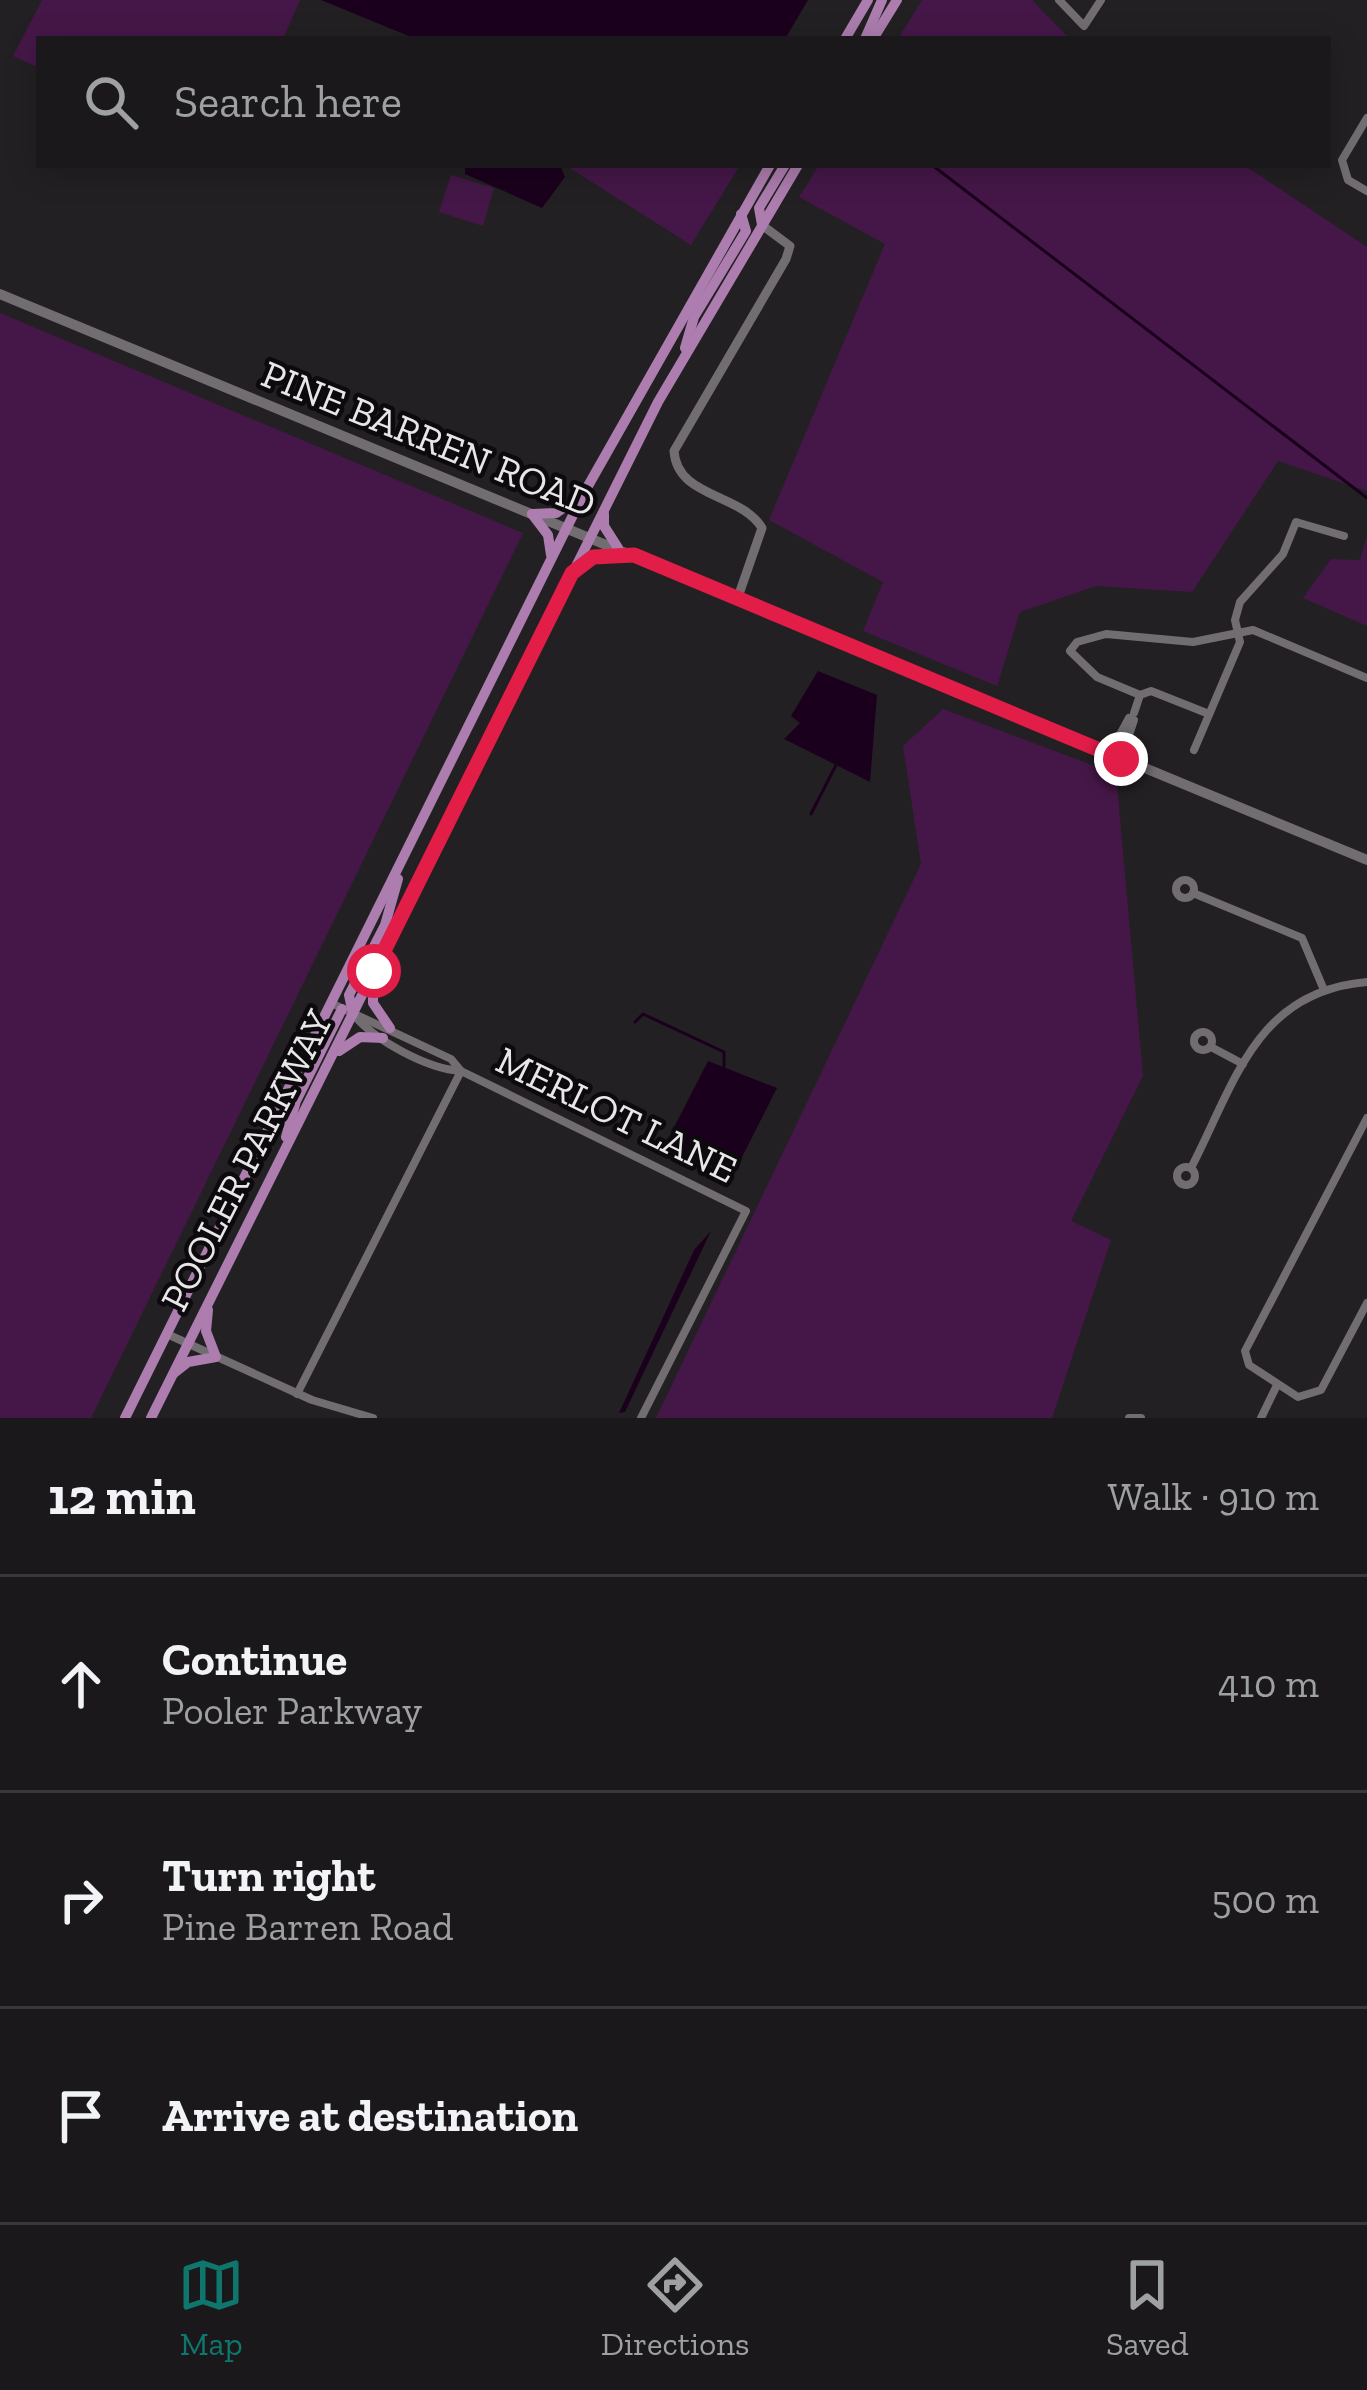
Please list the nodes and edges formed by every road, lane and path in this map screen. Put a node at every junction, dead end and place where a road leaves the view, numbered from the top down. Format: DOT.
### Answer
graph roads {
  1 [pos="868,0"];
  2 [pos="883,0"];
  3 [pos="896,0"];
  4 [pos="1060,0"];
  5 [pos="1101,0"];
  6 [pos="847,36"];
  7 [pos="870,36"];
  8 [pos="871,36"];
  9 [pos="1367,118"];
  10 [pos="768,168"];
  11 [pos="783,168"];
  12 [pos="796,168"];
  13 [pos="1367,191"];
  14 [pos="741,214"];
  15 [pos="762,225"];
  16 [pos="0,294"];
  17 [pos="681,363"];
  18 [pos="584,493"];
  19 [pos="606,505"];
  20 [pos="532,514"];
  21 [pos="566,528"];
  22 [pos="590,536"];
  23 [pos="1344,536"];
  24 [pos="618,548"];
  25 [pos="634,555"];
  26 [pos="551,559"];
  27 [pos="572,573"];
  28 [pos="738,597"];
  29 [pos="1238,633"];
  30 [pos="1367,678"];
  31 [pos="1140,694"];
  32 [pos="1209,714"];
  33 [pos="1194,750"];
  34 [pos="1115,756"];
  35 [pos="406,853"];
  36 [pos="1367,860"];
  37 [pos="1193,893"];
  38 [pos="374,971"];
  39 [pos="1367,982"];
  40 [pos="1324,990"];
  41 [pos="342,1008"];
  42 [pos="387,1033"];
  43 [pos="1211,1047"];
  44 [pos="332,1058"];
  45 [pos="1243,1064"];
  46 [pos="461,1071"];
  47 [pos="1367,1118"];
  48 [pos="279,1164"];
  49 [pos="1191,1168"];
  50 [pos="1367,1303"];
  51 [pos="208,1306"];
  52 [pos="167,1334"];
  53 [pos="186,1343"];
  54 [pos="216,1357"];
  55 [pos="170,1376"];
  56 [pos="1277,1385"];
  57 [pos="297,1394"];
  58 [pos="125,1418"];
  59 [pos="151,1418"];
  60 [pos="373,1418"];
  61 [pos="641,1418"];
  62 [pos="1129,1418"];
  63 [pos="1141,1418"];
  64 [pos="1261,1418"];
  1 -- 6 [label="main road"];
  2 -- 7 [label="main road"];
  3 -- 8 [label="main road"];
  4 -- 5 [label="street"];
  9 -- 13 [label="street"];
  10 -- 14 [label="main road, POOLER PARKWAY"];
  11 -- 15 [label="main road"];
  12 -- 15 [label="main road, POOLER PARKWAY"];
  14 -- 17 [label="main road"];
  14 -- 18 [label="main road, POOLER PARKWAY"];
  15 -- 17 [label="main road, POOLER PARKWAY"];
  15 -- 28 [label="street"];
  16 -- 20 [label="main road, PINE BARREN ROAD"];
  17 -- 19 [label="main road, POOLER PARKWAY"];
  18 -- 20 [label="main road"];
  18 -- 21 [label="main road, POOLER PARKWAY"];
  19 -- 22 [label="main road, POOLER PARKWAY"];
  19 -- 24 [label="main road"];
  20 -- 21 [label="main road, PINE BARREN ROAD"];
  20 -- 26 [label="main road"];
  21 -- 22 [label="main road, PINE BARREN ROAD"];
  21 -- 26 [label="main road, POOLER PARKWAY"];
  22 -- 24 [label="main road, PINE BARREN ROAD"];
  22 -- 27 [label="main road, POOLER PARKWAY"];
  23 -- 29 [label="street"];
  24 -- 25 [label="main road, PINE BARREN ROAD"];
  25 -- 27 [label="main road"];
  25 -- 28 [label="main road, PINE BARREN ROAD"];
  26 -- 35 [label="main road, POOLER PARKWAY"];
  27 -- 38 [label="main road, POOLER PARKWAY"];
  28 -- 34 [label="main road, PINE BARREN ROAD"];
  29 -- 30 [label="street"];
  29 -- 31 [label="street"];
  29 -- 32 [label="street"];
  31 -- 32 [label="street"];
  31 -- 34 [label="street"];
  32 -- 33 [label="street"];
  34 -- 36 [label="main road, PINE BARREN ROAD"];
  35 -- 41 [label="main road, POOLER PARKWAY"];
  35 -- 41 [label="main road"];
  37 -- 40 [label="street"];
  38 -- 41 [label="main road, POOLER PARKWAY"];
  38 -- 42 [label="main road"];
  39 -- 40 [label="street"];
  40 -- 45 [label="street"];
  41 -- 42 [label="street, MERLOT LANE"];
  41 -- 44 [label="main road, POOLER PARKWAY"];
  41 -- 48 [label="main road"];
  41 -- 52 [label="main road, POOLER PARKWAY"];
  42 -- 44 [label="main road"];
  42 -- 46 [label="street, MERLOT LANE"];
  43 -- 45 [label="street"];
  44 -- 48 [label="main road, POOLER PARKWAY"];
  45 -- 49 [label="street"];
  46 -- 57 [label="street"];
  46 -- 61 [label="street, MERLOT LANE"];
  47 -- 56 [label="street"];
  48 -- 51 [label="main road, POOLER PARKWAY"];
  50 -- 56 [label="street"];
  51 -- 53 [label="main road, POOLER PARKWAY"];
  51 -- 54 [label="main road"];
  52 -- 53 [label="street"];
  52 -- 58 [label="main road, POOLER PARKWAY"];
  53 -- 54 [label="street"];
  53 -- 55 [label="main road, POOLER PARKWAY"];
  54 -- 55 [label="main road"];
  54 -- 57 [label="street"];
  55 -- 59 [label="main road, POOLER PARKWAY"];
  56 -- 64 [label="street"];
  57 -- 60 [label="street"];
  62 -- 63 [label="street"];
}
